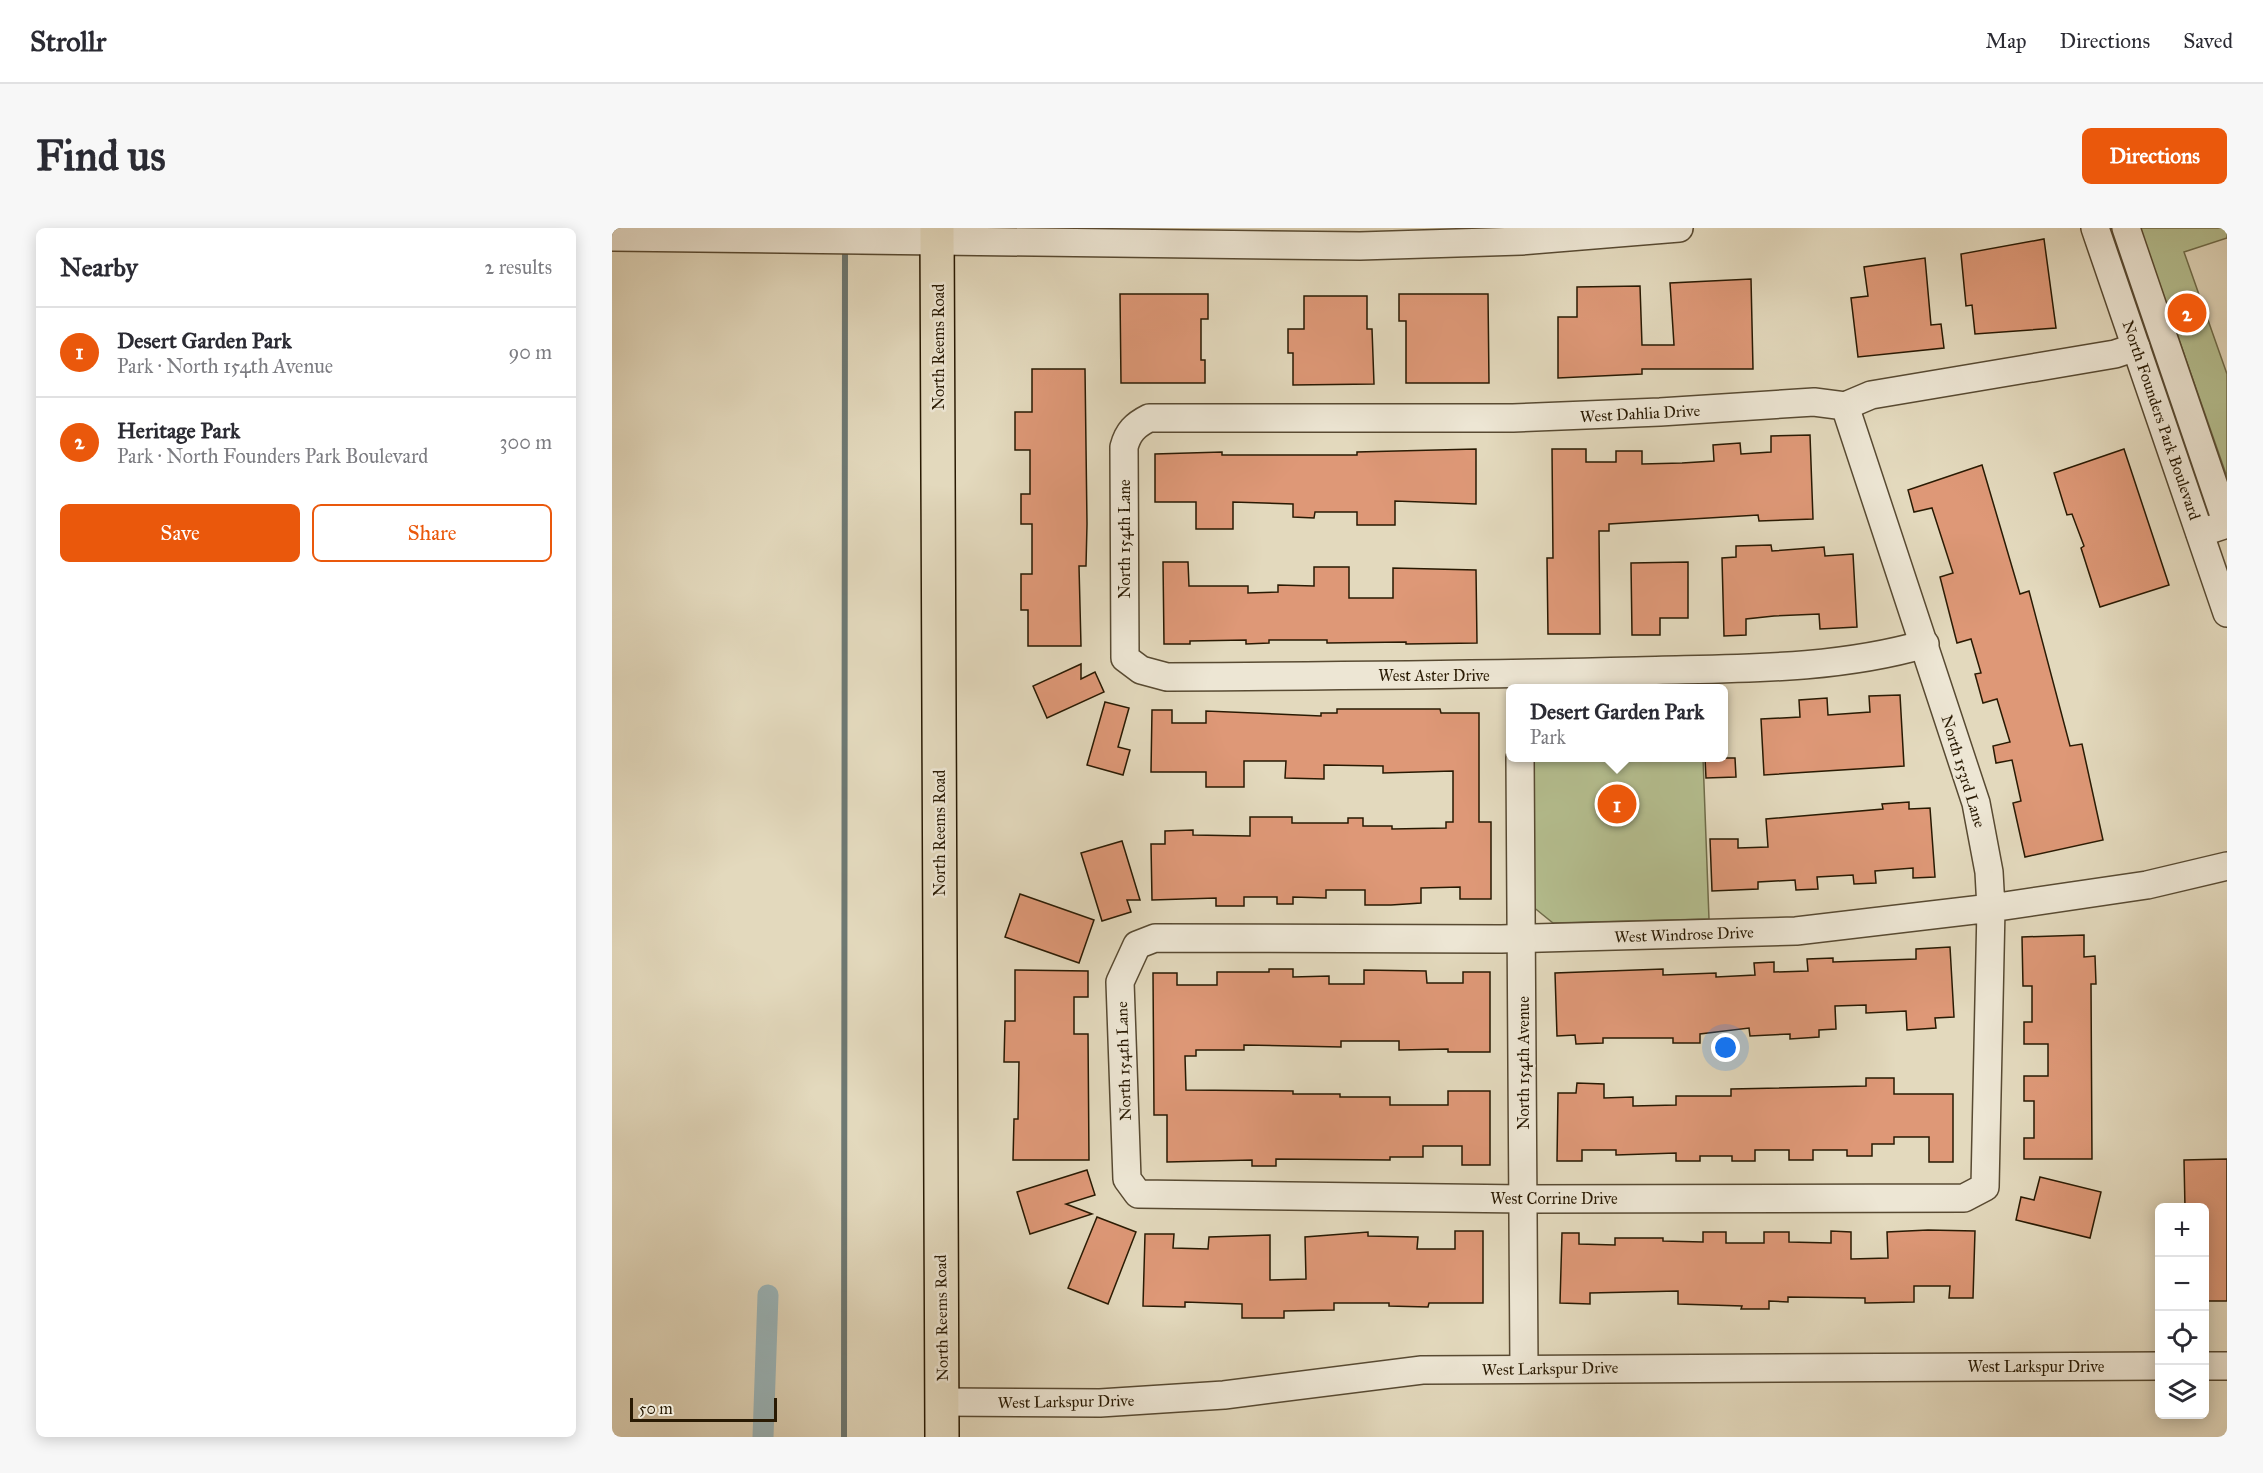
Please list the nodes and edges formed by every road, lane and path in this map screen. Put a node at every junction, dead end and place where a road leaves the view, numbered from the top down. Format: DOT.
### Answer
graph roads {
  1 [pos="1679,228"];
  2 [pos="2095,228"];
  3 [pos="2126,228"];
  4 [pos="937,234"];
  5 [pos="1521,234"];
  6 [pos="612,237"];
  7 [pos="2136,347"];
  8 [pos="1845,406"];
  9 [pos="1137,424"];
  10 [pos="2227,524"];
  11 [pos="2200,533"];
  12 [pos="2227,613"];
  13 [pos="1925,644"];
  14 [pos="1125,658"];
  15 [pos="1519,681"];
  16 [pos="1520,762"];
  17 [pos="2227,866"];
  18 [pos="1991,908"];
  19 [pos="1522,938"];
  20 [pos="1137,945"];
  21 [pos="1127,1179"];
  22 [pos="1985,1187"];
  23 [pos="1524,1199"];
  24 [pos="2155,1366"];
  25 [pos="2209,1366"];
  26 [pos="2227,1366"];
  27 [pos="1524,1368"];
  28 [pos="942,1402"];
  29 [pos="942,1437"];
  1 -- 5 [label="street"];
  2 -- 7 [label="street, North Founders Park Boulevard"];
  3 -- 10 [label="street, North Founders Park Boulevard"];
  4 -- 5 [label="street"];
  4 -- 6 [label="street"];
  4 -- 28 [label="main road, North Reems Road"];
  7 -- 8 [label="street, West Dahlia Drive"];
  7 -- 11 [label="street, North Founders Park Boulevard"];
  8 -- 9 [label="street, West Dahlia Drive"];
  8 -- 13 [label="street, North 153rd Lane"];
  9 -- 14 [label="street, North 154th Lane"];
  10 -- 11 [label="street"];
  11 -- 12 [label="street, North Founders Park Boulevard"];
  13 -- 15 [label="street, West Aster Drive"];
  13 -- 18 [label="street, North 153rd Lane"];
  14 -- 15 [label="street, West Aster Drive"];
  16 -- 19 [label="street, North 154th Avenue"];
  17 -- 18 [label="street, West Windrose Drive"];
  18 -- 19 [label="street, West Windrose Drive"];
  18 -- 22 [label="street, North 153rd Lane"];
  19 -- 20 [label="street, West Windrose Drive"];
  19 -- 23 [label="street, North 154th Avenue"];
  20 -- 21 [label="street, North 154th Lane"];
  21 -- 23 [label="street, West Corrine Drive"];
  22 -- 23 [label="street, West Corrine Drive"];
  23 -- 27 [label="street, North 154th Avenue"];
  24 -- 27 [label="street, West Larkspur Drive"];
  25 -- 26 [label="street"];
  27 -- 28 [label="street, West Larkspur Drive"];
  28 -- 29 [label="main road, North Reems Road"];
}
